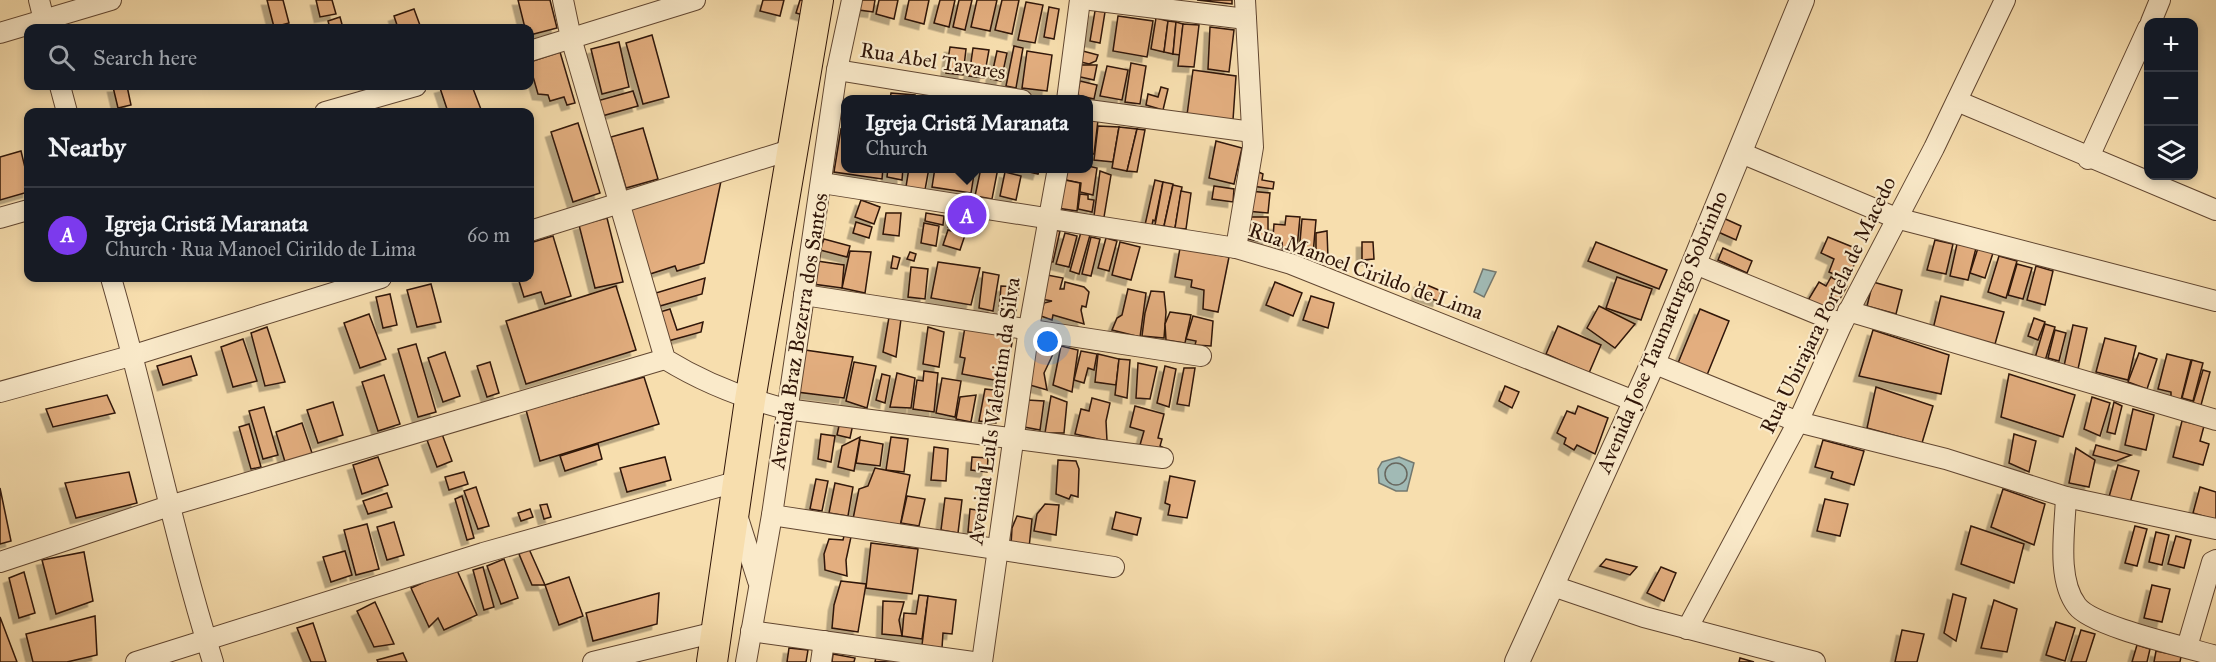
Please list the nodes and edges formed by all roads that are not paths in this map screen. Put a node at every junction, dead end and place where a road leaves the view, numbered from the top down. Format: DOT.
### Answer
graph roads {
  1 [pos="39,0"];
  2 [pos="111,0"];
  3 [pos="563,0"];
  4 [pos="695,0"];
  5 [pos="818,0"];
  6 [pos="852,0"];
  7 [pos="1080,0"];
  8 [pos="1091,0"];
  9 [pos="1802,0"];
  10 [pos="2005,0"];
  11 [pos="2160,0"];
  12 [pos="1245,10"];
  13 [pos="2153,18"];
  14 [pos="45,24"];
  15 [pos="24,28"];
  16 [pos="0,33"];
  17 [pos="2144,37"];
  18 [pos="572,38"];
  19 [pos="534,50"];
  20 [pos="837,70"];
  21 [pos="61,90"];
  22 [pos="402,90"];
  23 [pos="834,95"];
  24 [pos="996,95"];
  25 [pos="1068,95"];
  26 [pos="1957,101"];
  27 [pos="66,108"];
  28 [pos="340,108"];
  29 [pos="1093,111"];
  30 [pos="1252,132"];
  31 [pos="794,145"];
  32 [pos="1739,153"];
  33 [pos="2088,159"];
  34 [pos="1057,173"];
  35 [pos="822,183"];
  36 [pos="619,203"];
  37 [pos="2216,210"];
  38 [pos="24,211"];
  39 [pos="0,218"];
  40 [pos="1896,218"];
  41 [pos="1050,220"];
  42 [pos="534,230"];
  43 [pos="1236,248"];
  44 [pos="1693,263"];
  45 [pos="112,282"];
  46 [pos="368,282"];
  47 [pos="804,295"];
  48 [pos="2216,301"];
  49 [pos="1845,317"];
  50 [pos="1029,328"];
  51 [pos="134,355"];
  52 [pos="1201,357"];
  53 [pos="665,359"];
  54 [pos="1653,363"];
  55 [pos="0,392"];
  56 [pos="750,400"];
  57 [pos="1634,400"];
  58 [pos="786,409"];
  59 [pos="2216,420"];
  60 [pos="1798,422"];
  61 [pos="1014,441"];
  62 [pos="1163,458"];
  63 [pos="736,494"];
  64 [pos="2066,497"];
  65 [pos="169,506"];
  66 [pos="772,515"];
  67 [pos="2216,529"];
  68 [pos="998,549"];
  69 [pos="2216,560"];
  70 [pos="0,562"];
  71 [pos="1114,567"];
  72 [pos="759,583"];
  73 [pos="1553,586"];
  74 [pos="1687,629"];
  75 [pos="751,631"];
  76 [pos="716,632"];
  77 [pos="206,640"];
  78 [pos="824,641"];
  79 [pos="2187,647"];
  80 [pos="2216,656"];
  81 [pos="136,662"];
  82 [pos="213,662"];
  83 [pos="593,662"];
  84 [pos="711,662"];
  85 [pos="746,662"];
  86 [pos="821,662"];
  87 [pos="973,662"];
  88 [pos="982,662"];
  89 [pos="1517,662"];
  90 [pos="1815,662"];
  1 -- 14 [label="street"];
  2 -- 14 [label="street"];
  3 -- 18 [label="street"];
  4 -- 18 [label="street"];
  5 -- 31 [label="main road, Avenida Braz Bezerra dos Santos"];
  6 -- 20 [label="street, Avenida Braz Bezerra dos Santos"];
  7 -- 25 [label="street"];
  8 -- 12 [label="street"];
  9 -- 32 [label="street, Avenida Jose Taumaturgo Sobrinho"];
  10 -- 26 [label="street, Rua Ubirajara Portela de Macedo"];
  11 -- 13 [label="street"];
  12 -- 30 [label="street"];
  15 -- 16 [label="street"];
  17 -- 33 [label="street"];
  18 -- 19 [label="street"];
  18 -- 36 [label="street"];
  20 -- 23 [label="street, Avenida Braz Bezerra dos Santos"];
  20 -- 24 [label="street, Rua Abel Tavares"];
  21 -- 27 [label="street"];
  22 -- 28 [label="street"];
  23 -- 31 [label="street"];
  23 -- 35 [label="street, Avenida Braz Bezerra dos Santos"];
  26 -- 33 [label="street"];
  26 -- 40 [label="street, Rua Ubirajara Portela de Macedo"];
  29 -- 30 [label="street"];
  30 -- 43 [label="street"];
  31 -- 36 [label="street"];
  31 -- 56 [label="main road, Avenida Braz Bezerra dos Santos"];
  32 -- 40 [label="street"];
  32 -- 44 [label="street, Avenida Jose Taumaturgo Sobrinho"];
  33 -- 37 [label="street"];
  34 -- 41 [label="street, Avenida LuIs Valentim da Silva"];
  35 -- 41 [label="street, Rua Manoel Cirildo de Lima"];
  35 -- 47 [label="street, Avenida Braz Bezerra dos Santos"];
  36 -- 42 [label="street"];
  36 -- 53 [label="street"];
  38 -- 39 [label="street"];
  40 -- 48 [label="street"];
  40 -- 49 [label="street, Rua Ubirajara Portela de Macedo"];
  41 -- 43 [label="street, Rua Manoel Cirildo de Lima"];
  41 -- 50 [label="street, Avenida LuIs Valentim da Silva"];
  43 -- 57 [label="street, Rua Manoel Cirildo de Lima"];
  44 -- 49 [label="street"];
  44 -- 54 [label="street, Avenida Jose Taumaturgo Sobrinho"];
  45 -- 51 [label="street"];
  46 -- 51 [label="street"];
  47 -- 50 [label="street"];
  47 -- 58 [label="street, Avenida Braz Bezerra dos Santos"];
  49 -- 59 [label="street"];
  49 -- 60 [label="street, Rua Ubirajara Portela de Macedo"];
  50 -- 52 [label="street"];
  50 -- 61 [label="street, Avenida LuIs Valentim da Silva"];
  51 -- 55 [label="street"];
  51 -- 65 [label="street"];
  53 -- 56 [label="street"];
  53 -- 65 [label="street"];
  54 -- 57 [label="street, Avenida Jose Taumaturgo Sobrinho"];
  54 -- 60 [label="street"];
  56 -- 58 [label="street"];
  56 -- 63 [label="main road, Avenida Braz Bezerra dos Santos"];
  57 -- 73 [label="street, Avenida Jose Taumaturgo Sobrinho"];
  58 -- 61 [label="street"];
  58 -- 66 [label="street, Avenida Braz Bezerra dos Santos"];
  60 -- 64 [label="street"];
  60 -- 74 [label="street, Rua Ubirajara Portela de Macedo"];
  61 -- 62 [label="street"];
  61 -- 68 [label="street, Avenida LuIs Valentim da Silva"];
  63 -- 72 [label="street"];
  63 -- 76 [label="main road, Avenida Braz Bezerra dos Santos"];
  63 -- 77 [label="street"];
  64 -- 67 [label="street"];
  64 -- 79 [label="street"];
  65 -- 70 [label="street"];
  65 -- 77 [label="street"];
  66 -- 68 [label="street"];
  66 -- 72 [label="street, Avenida Braz Bezerra dos Santos"];
  68 -- 71 [label="street"];
  68 -- 88 [label="street, Avenida LuIs Valentim da Silva"];
  69 -- 79 [label="street"];
  72 -- 75 [label="street, Avenida Braz Bezerra dos Santos"];
  73 -- 74 [label="street"];
  73 -- 89 [label="street, Avenida Jose Taumaturgo Sobrinho"];
  74 -- 90 [label="street"];
  75 -- 78 [label="street"];
  75 -- 85 [label="street, Avenida Braz Bezerra dos Santos"];
  76 -- 83 [label="street"];
  76 -- 84 [label="main road, Avenida Braz Bezerra dos Santos"];
  77 -- 81 [label="street"];
  77 -- 82 [label="street"];
  78 -- 86 [label="street"];
  78 -- 87 [label="street"];
  79 -- 80 [label="street"];
}
